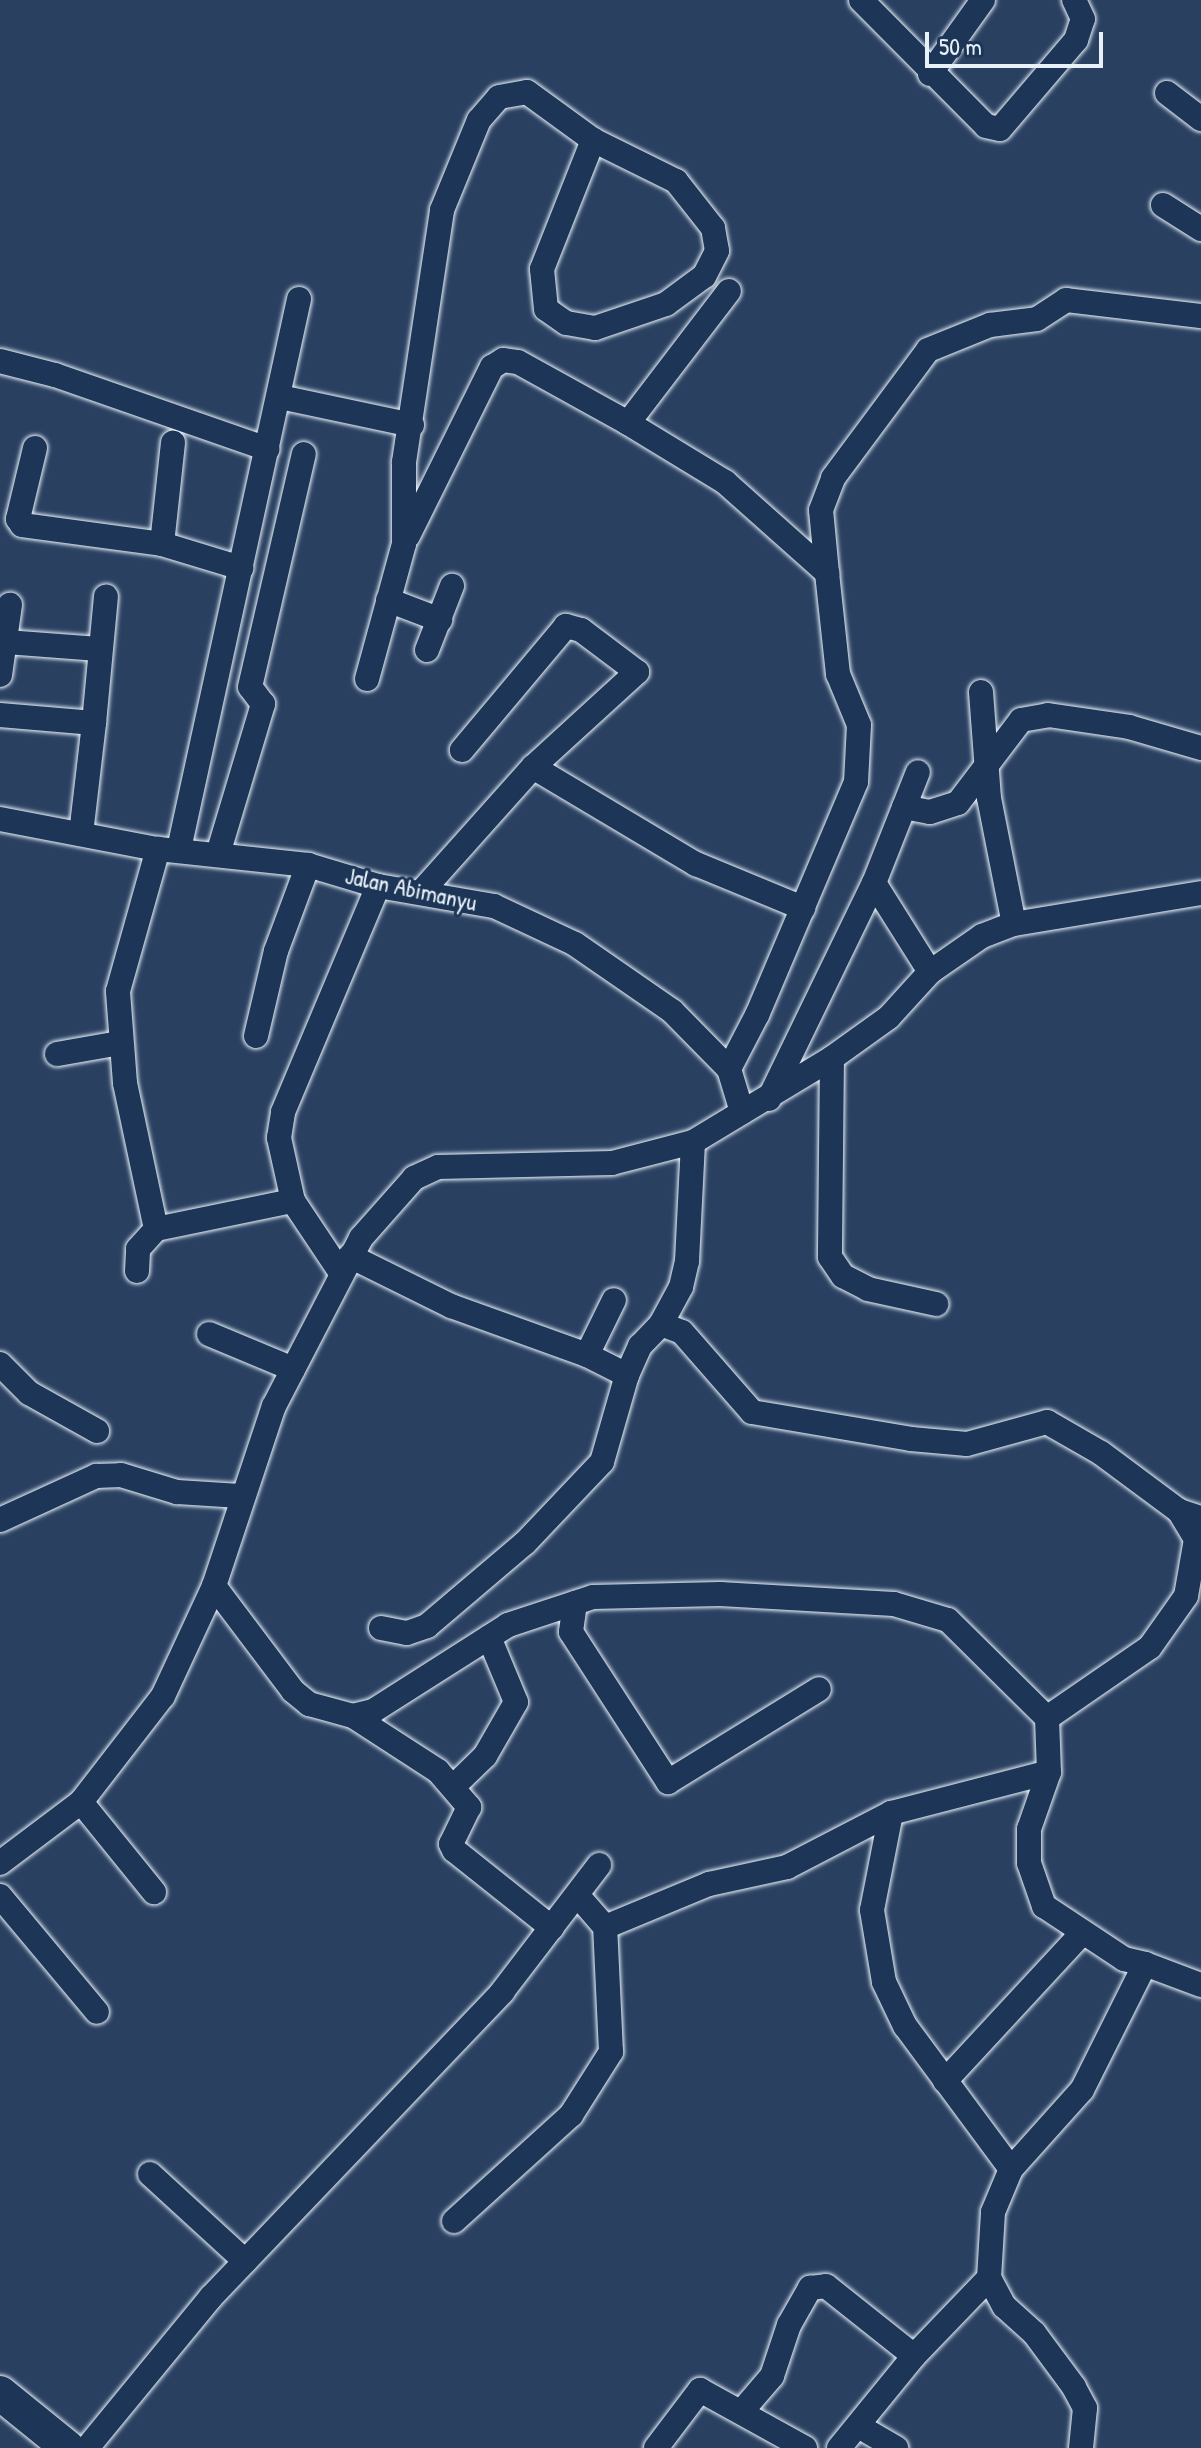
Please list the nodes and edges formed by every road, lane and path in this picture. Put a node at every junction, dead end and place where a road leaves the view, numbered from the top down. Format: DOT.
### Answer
graph roads {
  1 [pos="861,0"];
  2 [pos="983,0"];
  3 [pos="1074,0"];
  4 [pos="930,74"];
  5 [pos="1167,93"];
  6 [pos="1201,119"];
  7 [pos="593,140"];
  8 [pos="1163,205"];
  9 [pos="1201,229"];
  10 [pos="729,291"];
  11 [pos="299,299"];
  12 [pos="1201,316"];
  13 [pos="0,361"];
  14 [pos="280,397"];
  15 [pos="628,423"];
  16 [pos="412,425"];
  17 [pos="173,443"];
  18 [pos="35,448"];
  19 [pos="268,449"];
  20 [pos="304,454"];
  21 [pos="162,544"];
  22 [pos="404,544"];
  23 [pos="241,568"];
  24 [pos="827,573"];
  25 [pos="452,586"];
  26 [pos="106,597"];
  27 [pos="388,600"];
  28 [pos="10,605"];
  29 [pos="440,620"];
  30 [pos="6,642"];
  31 [pos="99,649"];
  32 [pos="427,650"];
  33 [pos="0,675"];
  34 [pos="367,679"];
  35 [pos="981,692"];
  36 [pos="0,715"];
  37 [pos="94,723"];
  38 [pos="1201,748"];
  39 [pos="462,750"];
  40 [pos="989,759"];
  41 [pos="533,767"];
  42 [pos="918,772"];
  43 [pos="904,807"];
  44 [pos="0,819"];
  45 [pos="81,834"];
  46 [pos="168,849"];
  47 [pos="218,854"];
  48 [pos="308,865"];
  49 [pos="874,883"];
  50 [pos="378,886"];
  51 [pos="423,890"];
  52 [pos="1201,893"];
  53 [pos="803,908"];
  54 [pos="1014,924"];
  55 [pos="930,972"];
  56 [pos="256,1036"];
  57 [pos="120,1043"];
  58 [pos="57,1054"];
  59 [pos="832,1058"];
  60 [pos="729,1069"];
  61 [pos="769,1099"];
  62 [pos="742,1112"];
  63 [pos="693,1142"];
  64 [pos="293,1201"];
  65 [pos="156,1229"];
  66 [pos="346,1264"];
  67 [pos="137,1271"];
  68 [pos="614,1300"];
  69 [pos="936,1304"];
  70 [pos="661,1324"];
  71 [pos="209,1334"];
  72 [pos="587,1355"];
  73 [pos="0,1364"];
  74 [pos="627,1375"];
  75 [pos="284,1386"];
  76 [pos="97,1431"];
  77 [pos="240,1496"];
  78 [pos="1190,1515"];
  79 [pos="0,1520"];
  80 [pos="214,1586"];
  81 [pos="575,1603"];
  82 [pos="381,1628"];
  83 [pos="489,1637"];
  84 [pos="819,1689"];
  85 [pos="353,1716"];
  86 [pos="1047,1718"];
  87 [pos="1049,1772"];
  88 [pos="453,1787"];
  89 [pos="81,1802"];
  90 [pos="891,1813"];
  91 [pos="0,1863"];
  92 [pos="599,1865"];
  93 [pos="154,1892"];
  94 [pos="0,1896"];
  95 [pos="579,1897"];
  96 [pos="605,1927"];
  97 [pos="552,1928"];
  98 [pos="1082,1933"];
  99 [pos="1145,1964"];
  100 [pos="1201,1985"];
  101 [pos="97,2012"];
  102 [pos="945,2081"];
  103 [pos="1011,2169"];
  104 [pos="150,2174"];
  105 [pos="454,2221"];
  106 [pos="245,2261"];
  107 [pos="989,2278"];
  108 [pos="914,2356"];
  109 [pos="0,2393"];
  110 [pos="742,2411"];
  111 [pos="860,2427"];
  112 [pos="68,2448"];
  113 [pos="87,2448"];
  114 [pos="656,2448"];
  115 [pos="805,2448"];
  116 [pos="839,2448"];
  117 [pos="896,2448"];
  118 [pos="1081,2448"];
  1 -- 4 [label="street"];
  2 -- 4 [label="street"];
  3 -- 4 [label="street"];
  5 -- 6 [label="street"];
  7 -- 7 [label="street"];
  7 -- 16 [label="street"];
  8 -- 9 [label="street"];
  10 -- 15 [label="street"];
  11 -- 14 [label="street"];
  12 -- 24 [label="street"];
  13 -- 19 [label="street"];
  14 -- 16 [label="street"];
  14 -- 19 [label="street"];
  15 -- 22 [label="street"];
  15 -- 24 [label="street"];
  16 -- 22 [label="street"];
  17 -- 21 [label="street"];
  18 -- 21 [label="street"];
  19 -- 23 [label="street"];
  20 -- 47 [label="street"];
  21 -- 23 [label="street"];
  22 -- 27 [label="street"];
  23 -- 46 [label="street"];
  24 -- 53 [label="street"];
  25 -- 29 [label="street"];
  26 -- 31 [label="street"];
  27 -- 29 [label="street"];
  27 -- 34 [label="street"];
  28 -- 30 [label="street"];
  29 -- 32 [label="street"];
  30 -- 31 [label="street"];
  30 -- 33 [label="street"];
  31 -- 37 [label="street"];
  35 -- 40 [label="street"];
  36 -- 37 [label="street"];
  37 -- 45 [label="street"];
  38 -- 40 [label="street"];
  39 -- 41 [label="street"];
  40 -- 43 [label="street"];
  40 -- 54 [label="street"];
  41 -- 51 [label="street"];
  41 -- 53 [label="street"];
  42 -- 43 [label="street"];
  43 -- 49 [label="street"];
  44 -- 45 [label="street, Jalan Abimanyu"];
  45 -- 46 [label="street, Jalan Abimanyu"];
  46 -- 47 [label="street, Jalan Abimanyu"];
  46 -- 57 [label="street"];
  47 -- 48 [label="street, Jalan Abimanyu"];
  48 -- 50 [label="street, Jalan Abimanyu"];
  48 -- 56 [label="street"];
  49 -- 55 [label="street"];
  49 -- 61 [label="street"];
  50 -- 51 [label="street, Jalan Abimanyu"];
  50 -- 64 [label="street"];
  51 -- 60 [label="street, Jalan Abimanyu"];
  52 -- 54 [label="street"];
  53 -- 60 [label="street"];
  54 -- 55 [label="street"];
  55 -- 59 [label="street"];
  57 -- 58 [label="street"];
  57 -- 65 [label="street"];
  59 -- 61 [label="street"];
  59 -- 69 [label="street"];
  60 -- 62 [label="street, Jalan Abimanyu"];
  61 -- 62 [label="street"];
  62 -- 63 [label="street"];
  63 -- 66 [label="street"];
  63 -- 70 [label="street"];
  64 -- 65 [label="street"];
  64 -- 66 [label="street"];
  65 -- 67 [label="street"];
  66 -- 72 [label="street"];
  66 -- 75 [label="street"];
  68 -- 72 [label="street"];
  70 -- 74 [label="street"];
  70 -- 78 [label="street"];
  71 -- 75 [label="street"];
  72 -- 74 [label="street"];
  73 -- 76 [label="street"];
  74 -- 82 [label="street"];
  75 -- 77 [label="street"];
  77 -- 79 [label="street"];
  77 -- 80 [label="street"];
  78 -- 86 [label="street"];
  80 -- 85 [label="street"];
  80 -- 89 [label="street"];
  81 -- 83 [label="street"];
  81 -- 84 [label="street"];
  81 -- 86 [label="street"];
  83 -- 85 [label="street"];
  83 -- 88 [label="street"];
  85 -- 88 [label="street"];
  86 -- 87 [label="street"];
  87 -- 90 [label="street"];
  87 -- 98 [label="street"];
  88 -- 97 [label="street"];
  89 -- 91 [label="street"];
  89 -- 93 [label="street"];
  90 -- 96 [label="street"];
  90 -- 102 [label="street"];
  92 -- 95 [label="street"];
  94 -- 101 [label="street"];
  95 -- 96 [label="street"];
  95 -- 97 [label="street"];
  96 -- 105 [label="street"];
  97 -- 106 [label="street"];
  98 -- 99 [label="street"];
  98 -- 102 [label="street"];
  99 -- 100 [label="street"];
  99 -- 103 [label="street"];
  102 -- 103 [label="street"];
  103 -- 107 [label="street"];
  104 -- 106 [label="street"];
  106 -- 113 [label="street"];
  107 -- 108 [label="street"];
  107 -- 118 [label="street"];
  108 -- 110 [label="street"];
  108 -- 111 [label="street"];
  109 -- 112 [label="main road"];
  110 -- 114 [label="street"];
  110 -- 115 [label="street"];
  111 -- 116 [label="street"];
  111 -- 117 [label="street"];
}
